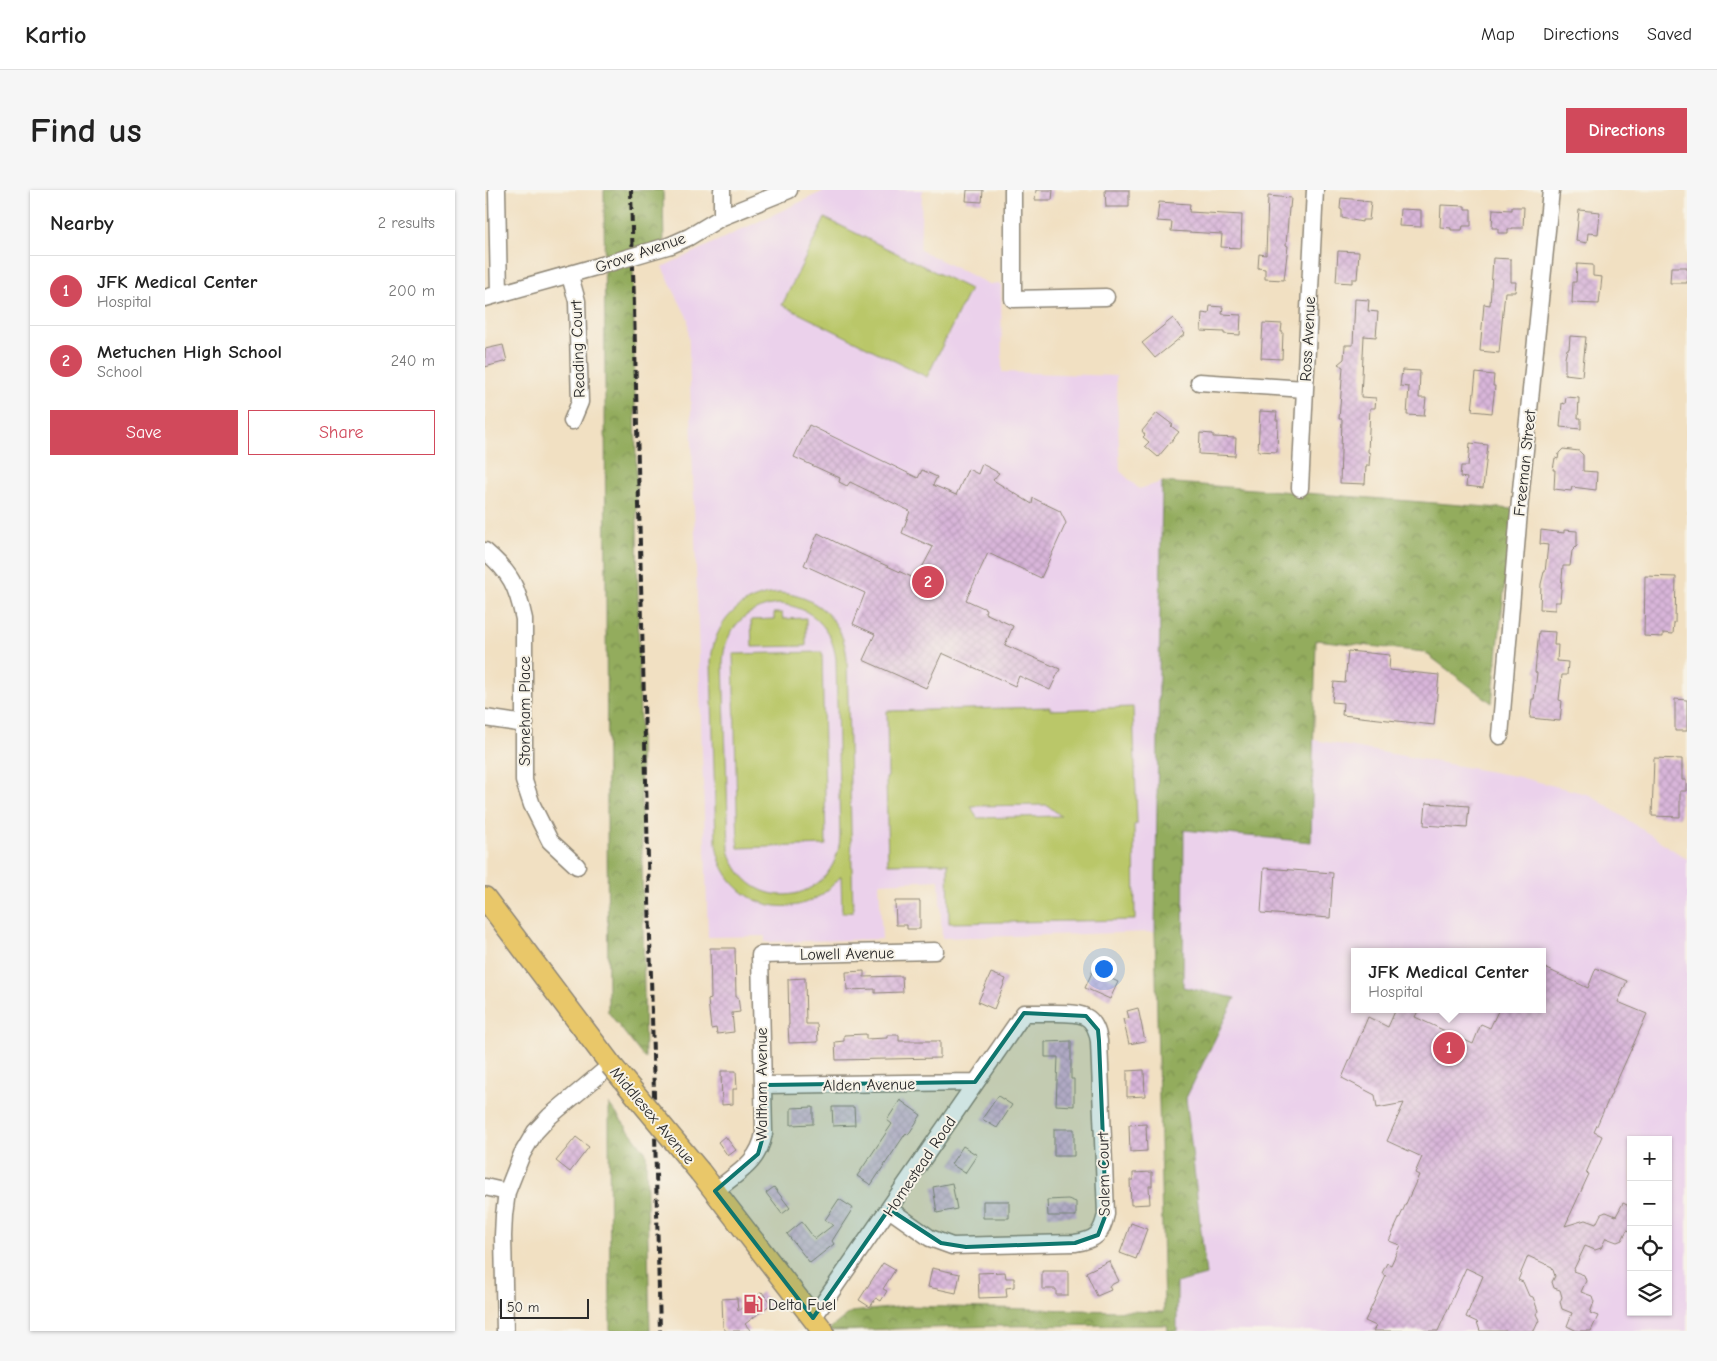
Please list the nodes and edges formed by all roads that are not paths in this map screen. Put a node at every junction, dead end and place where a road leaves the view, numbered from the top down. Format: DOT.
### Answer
graph roads {
  1 [pos="497,190"];
  2 [pos="722,190"];
  3 [pos="789,190"];
  4 [pos="1013,190"];
  5 [pos="1315,190"];
  6 [pos="1551,190"];
  7 [pos="722,217"];
  8 [pos="570,276"];
  9 [pos="492,296"];
  10 [pos="1106,297"];
  11 [pos="1199,382"];
  12 [pos="1305,389"];
  13 [pos="572,421"];
  14 [pos="1300,488"];
  15 [pos="485,551"];
  16 [pos="485,718"];
  17 [pos="525,724"];
  18 [pos="1500,736"];
  19 [pos="577,866"];
  20 [pos="485,898"];
  21 [pos="935,951"];
  22 [pos="760,955"];
  23 [pos="1024,1013"];
  24 [pos="611,1065"];
  25 [pos="975,1082"];
  26 [pos="764,1085"];
  27 [pos="485,1187"];
  28 [pos="715,1191"];
  29 [pos="507,1192"];
  30 [pos="889,1209"];
  31 [pos="818,1324"];
  32 [pos="505,1331"];
  1 -- 9 [label="street"];
  2 -- 7 [label="street"];
  3 -- 7 [label="street, Grove Avenue"];
  4 -- 10 [label="street"];
  5 -- 12 [label="street, Ross Avenue"];
  6 -- 18 [label="street, Freeman Street"];
  7 -- 8 [label="street, Grove Avenue, bridge"];
  8 -- 9 [label="street, Grove Avenue"];
  8 -- 13 [label="street, Reading Court"];
  11 -- 12 [label="street"];
  12 -- 14 [label="street, Ross Avenue"];
  15 -- 17 [label="street, Stoneham Place"];
  16 -- 17 [label="street"];
  17 -- 19 [label="street, Stoneham Place"];
  20 -- 24 [label="main road, Middlesex Avenue"];
  21 -- 22 [label="street, Lowell Avenue"];
  22 -- 26 [label="street, Waltham Avenue"];
  23 -- 25 [label="street, Homestead Road"];
  23 -- 30 [label="street, Salem Court"];
  24 -- 28 [label="main road, Middlesex Avenue, bridge"];
  24 -- 29 [label="street"];
  25 -- 26 [label="street, Alden Avenue"];
  25 -- 30 [label="street, Homestead Road"];
  26 -- 28 [label="street, Waltham Avenue"];
  27 -- 29 [label="street"];
  28 -- 31 [label="main road, Middlesex Avenue"];
  29 -- 32 [label="street"];
  30 -- 31 [label="street, Homestead Road"];
}
